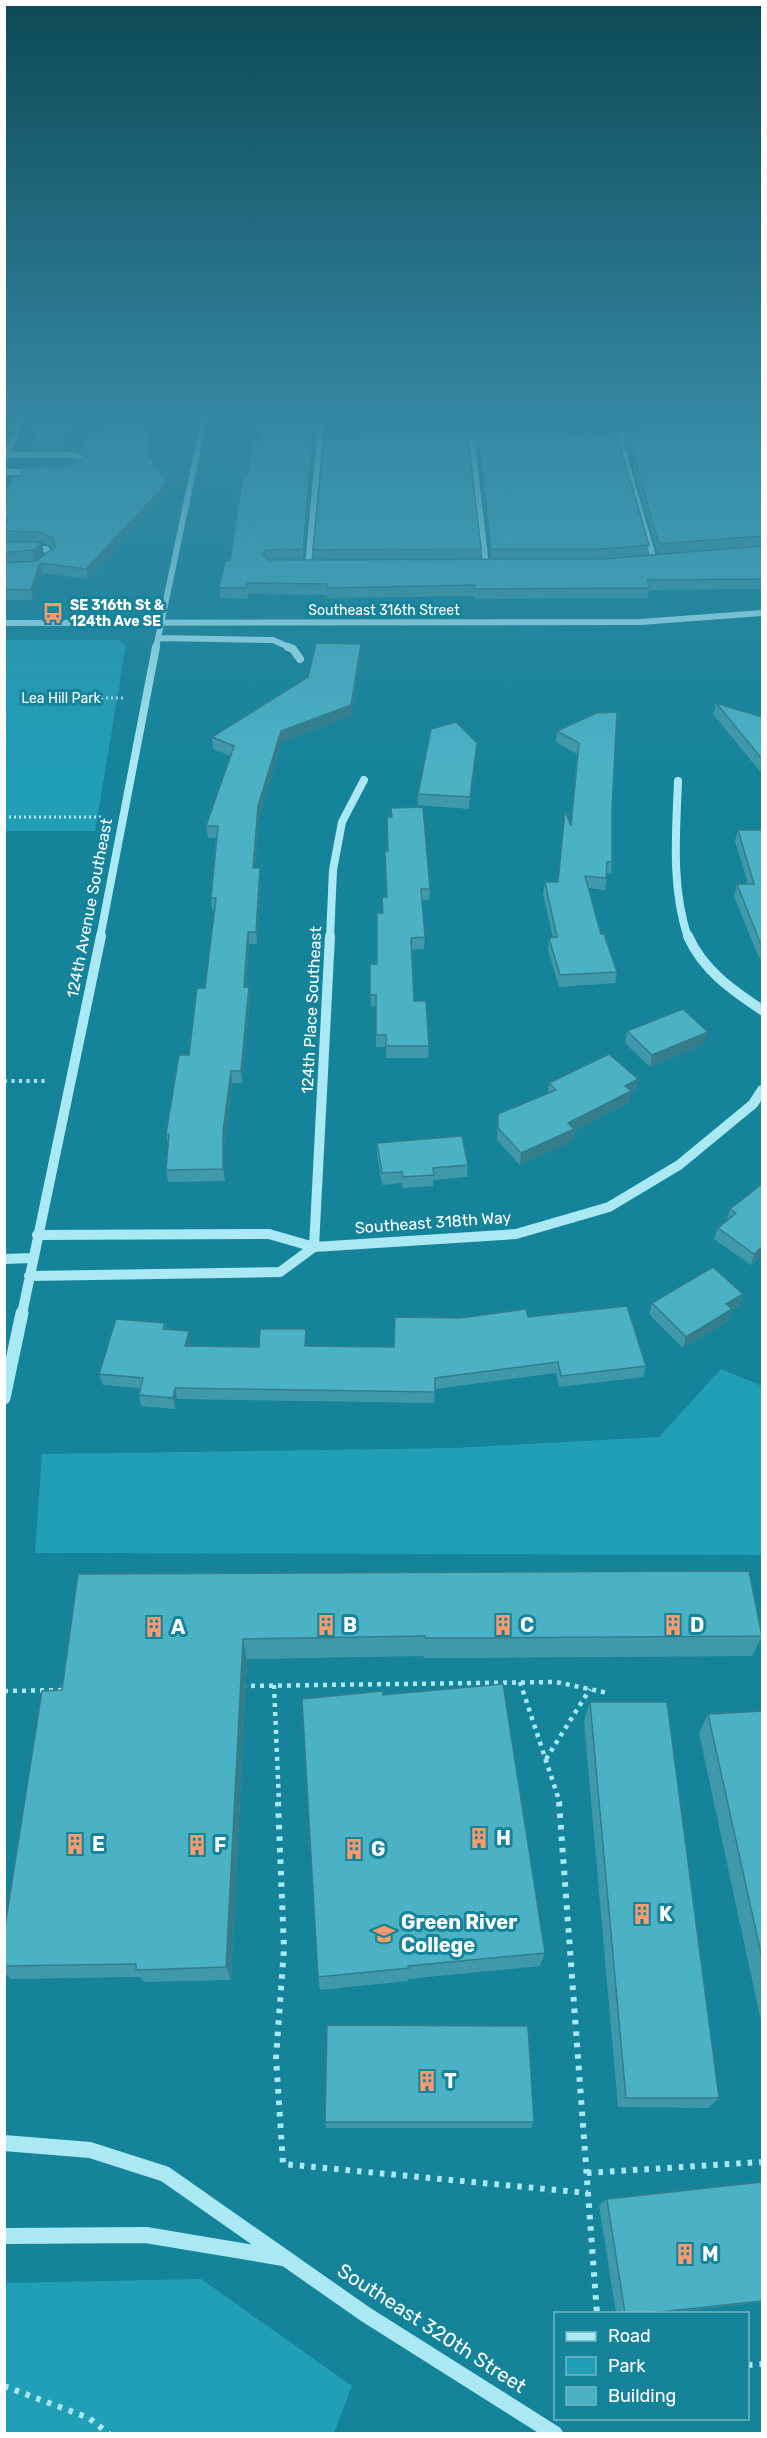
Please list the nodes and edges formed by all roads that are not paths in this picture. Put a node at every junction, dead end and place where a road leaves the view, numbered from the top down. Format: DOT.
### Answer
graph roads {
  1 [pos="180,538"];
  2 [pos="310,538"];
  3 [pos="483,538"];
  4 [pos="648,538"];
  5 [pos="4,547"];
  6 [pos="666,558"];
  7 [pos="654,560"];
  8 [pos="644,562"];
  9 [pos="298,565"];
  10 [pos="308,565"];
  11 [pos="318,565"];
  12 [pos="476,565"];
  13 [pos="486,565"];
  14 [pos="496,565"];
  15 [pos="34,566"];
  16 [pos="762,613"];
  17 [pos="163,621"];
  18 [pos="4,623"];
  19 [pos="159,638"];
  20 [pos="300,659"];
  21 [pos="364,780"];
  22 [pos="678,781"];
  23 [pos="762,1010"];
  24 [pos="762,1090"];
  25 [pos="37,1235"];
  26 [pos="314,1247"];
  27 [pos="32,1258"];
  28 [pos="4,1259"];
  29 [pos="29,1276"];
  30 [pos="4,1398"];
  31 [pos="4,2143"];
  32 [pos="4,2236"];
  33 [pos="286,2258"];
  34 [pos="555,2433"];
  1 -- 17 [label="street, 124th Avenue Southeast"];
  2 -- 10 [label="street"];
  3 -- 13 [label="street"];
  4 -- 7 [label="street"];
  5 -- 15 [label="street"];
  6 -- 7 [label="street"];
  7 -- 8 [label="street"];
  9 -- 10 [label="street"];
  10 -- 11 [label="street"];
  12 -- 13 [label="street"];
  13 -- 14 [label="street"];
  16 -- 17 [label="street, Southeast 316th Street"];
  17 -- 18 [label="street, Southeast 316th Street"];
  17 -- 19 [label="street, 124th Avenue Southeast"];
  19 -- 20 [label="street"];
  19 -- 25 [label="street, 124th Avenue Southeast"];
  21 -- 26 [label="street, 124th Place Southeast"];
  22 -- 23 [label="street"];
  24 -- 26 [label="street, Southeast 318th Way"];
  25 -- 26 [label="street, Southeast 318th Way"];
  25 -- 27 [label="street, 124th Avenue Southeast"];
  26 -- 29 [label="street"];
  27 -- 28 [label="street"];
  27 -- 29 [label="street, 124th Avenue Southeast"];
  29 -- 30 [label="street, 124th Avenue Southeast"];
  31 -- 33 [label="street, Southeast 320th Street"];
  32 -- 33 [label="street, Southeast 320th Street"];
  33 -- 34 [label="street, Southeast 320th Street"];
}
